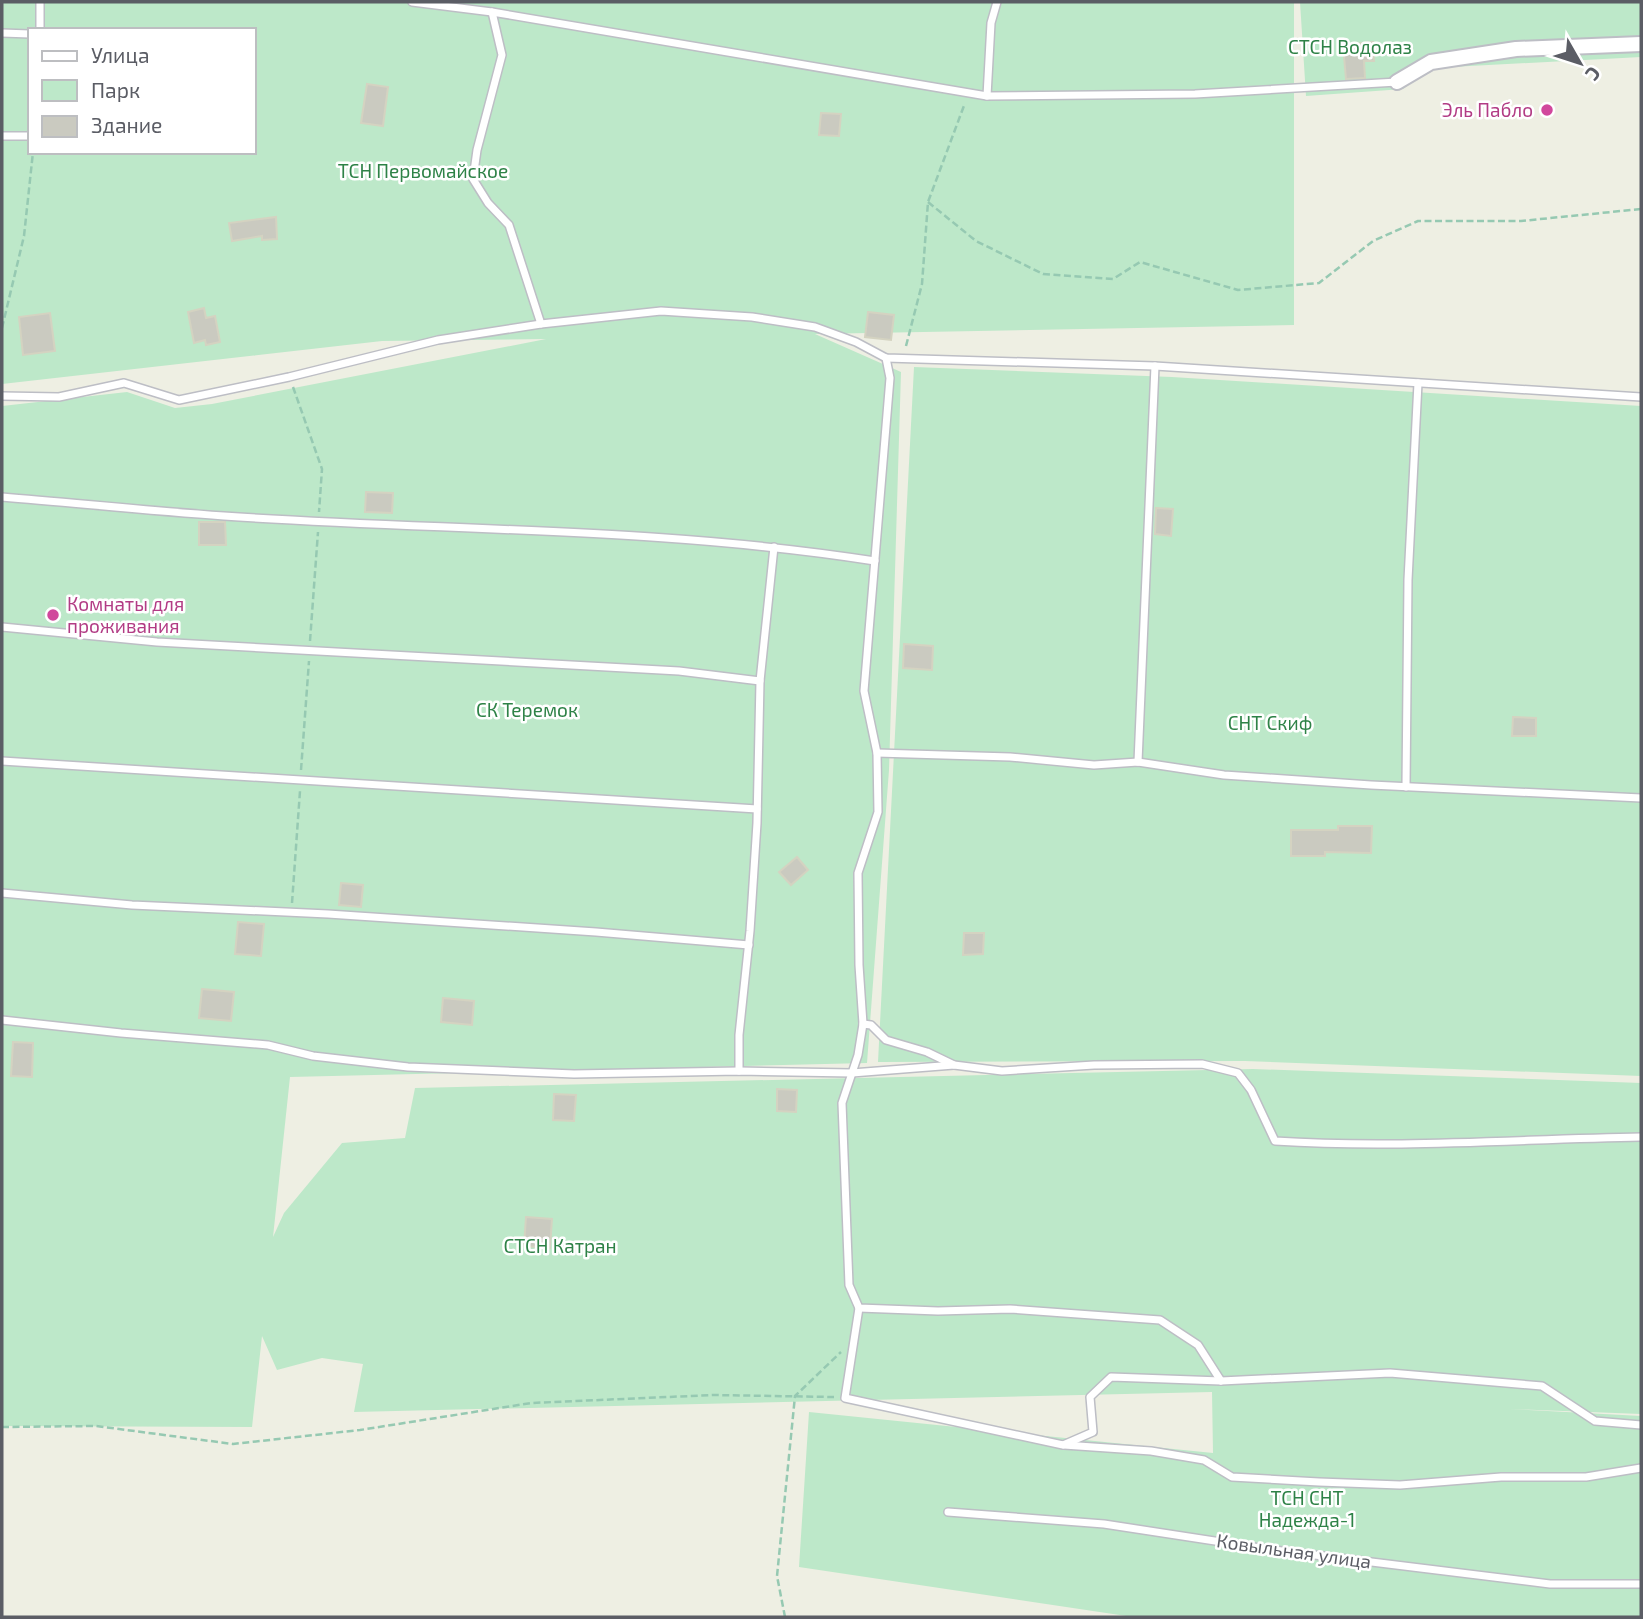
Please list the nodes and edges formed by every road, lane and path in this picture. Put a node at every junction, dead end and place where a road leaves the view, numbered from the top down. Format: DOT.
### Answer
graph roads {
  1 [pos="40,2"];
  2 [pos="412,2"];
  3 [pos="997,2"];
  4 [pos="492,12"];
  5 [pos="40,28"];
  6 [pos="2,33"];
  7 [pos="28,34"];
  8 [pos="1641,44"];
  9 [pos="1397,82"];
  10 [pos="969,93"];
  11 [pos="987,96"];
  12 [pos="2,136"];
  13 [pos="28,136"];
  14 [pos="33,154"];
  15 [pos="929,202"];
  16 [pos="1641,209"];
  17 [pos="541,324"];
  18 [pos="2,328"];
  19 [pos="886,358"];
  20 [pos="903,359"];
  21 [pos="1155,366"];
  22 [pos="1418,383"];
  23 [pos="2,396"];
  24 [pos="1641,397"];
  25 [pos="2,497"];
  26 [pos="774,547"];
  27 [pos="875,561"];
  28 [pos="2,627"];
  29 [pos="760,681"];
  30 [pos="877,753"];
  31 [pos="2,761"];
  32 [pos="1138,762"];
  33 [pos="1406,787"];
  34 [pos="1641,798"];
  35 [pos="757,809"];
  36 [pos="2,892"];
  37 [pos="749,946"];
  38 [pos="2,1020"];
  39 [pos="863,1024"];
  40 [pos="954,1065"];
  41 [pos="739,1071"];
  42 [pos="852,1073"];
  43 [pos="1641,1137"];
  44 [pos="859,1308"];
  45 [pos="854,1340"];
  46 [pos="1221,1381"];
  47 [pos="795,1396"];
  48 [pos="845,1398"];
  49 [pos="1641,1425"];
  50 [pos="2,1427"];
  51 [pos="1063,1445"];
  52 [pos="1641,1468"];
  53 [pos="948,1511"];
  54 [pos="1641,1584"];
  55 [pos="785,1617"];
  1 -- 5 [label="lane"];
  2 -- 4 [label="lane"];
  3 -- 11 [label="lane"];
  4 -- 10 [label="lane"];
  4 -- 17 [label="lane"];
  6 -- 7 [label="lane"];
  8 -- 9 [label="street"];
  9 -- 11 [label="lane"];
  10 -- 11 [label="lane"];
  10 -- 15 [label="path"];
  12 -- 13 [label="lane"];
  14 -- 18 [label="path"];
  15 -- 16 [label="path"];
  15 -- 20 [label="path"];
  17 -- 19 [label="lane"];
  17 -- 23 [label="lane"];
  19 -- 20 [label="lane"];
  19 -- 27 [label="lane"];
  20 -- 21 [label="lane"];
  21 -- 22 [label="lane"];
  21 -- 32 [label="lane"];
  22 -- 24 [label="lane"];
  22 -- 33 [label="lane"];
  25 -- 26 [label="lane"];
  26 -- 27 [label="lane"];
  26 -- 29 [label="lane"];
  27 -- 30 [label="lane"];
  28 -- 29 [label="lane"];
  29 -- 35 [label="lane"];
  30 -- 32 [label="lane"];
  30 -- 39 [label="lane"];
  31 -- 35 [label="lane"];
  32 -- 33 [label="lane"];
  33 -- 34 [label="lane"];
  35 -- 37 [label="lane"];
  36 -- 37 [label="lane"];
  37 -- 41 [label="lane"];
  38 -- 41 [label="lane"];
  39 -- 40 [label="lane"];
  39 -- 42 [label="lane"];
  40 -- 42 [label="lane"];
  40 -- 43 [label="lane"];
  41 -- 42 [label="lane"];
  42 -- 44 [label="lane"];
  44 -- 45 [label="lane"];
  44 -- 46 [label="lane"];
  45 -- 47 [label="path"];
  45 -- 48 [label="lane"];
  46 -- 49 [label="lane"];
  46 -- 51 [label="lane"];
  47 -- 48 [label="path"];
  47 -- 50 [label="path"];
  47 -- 55 [label="path"];
  48 -- 51 [label="lane"];
  51 -- 52 [label="lane"];
  53 -- 54 [label="lane, Ковыльная улица"];
}
